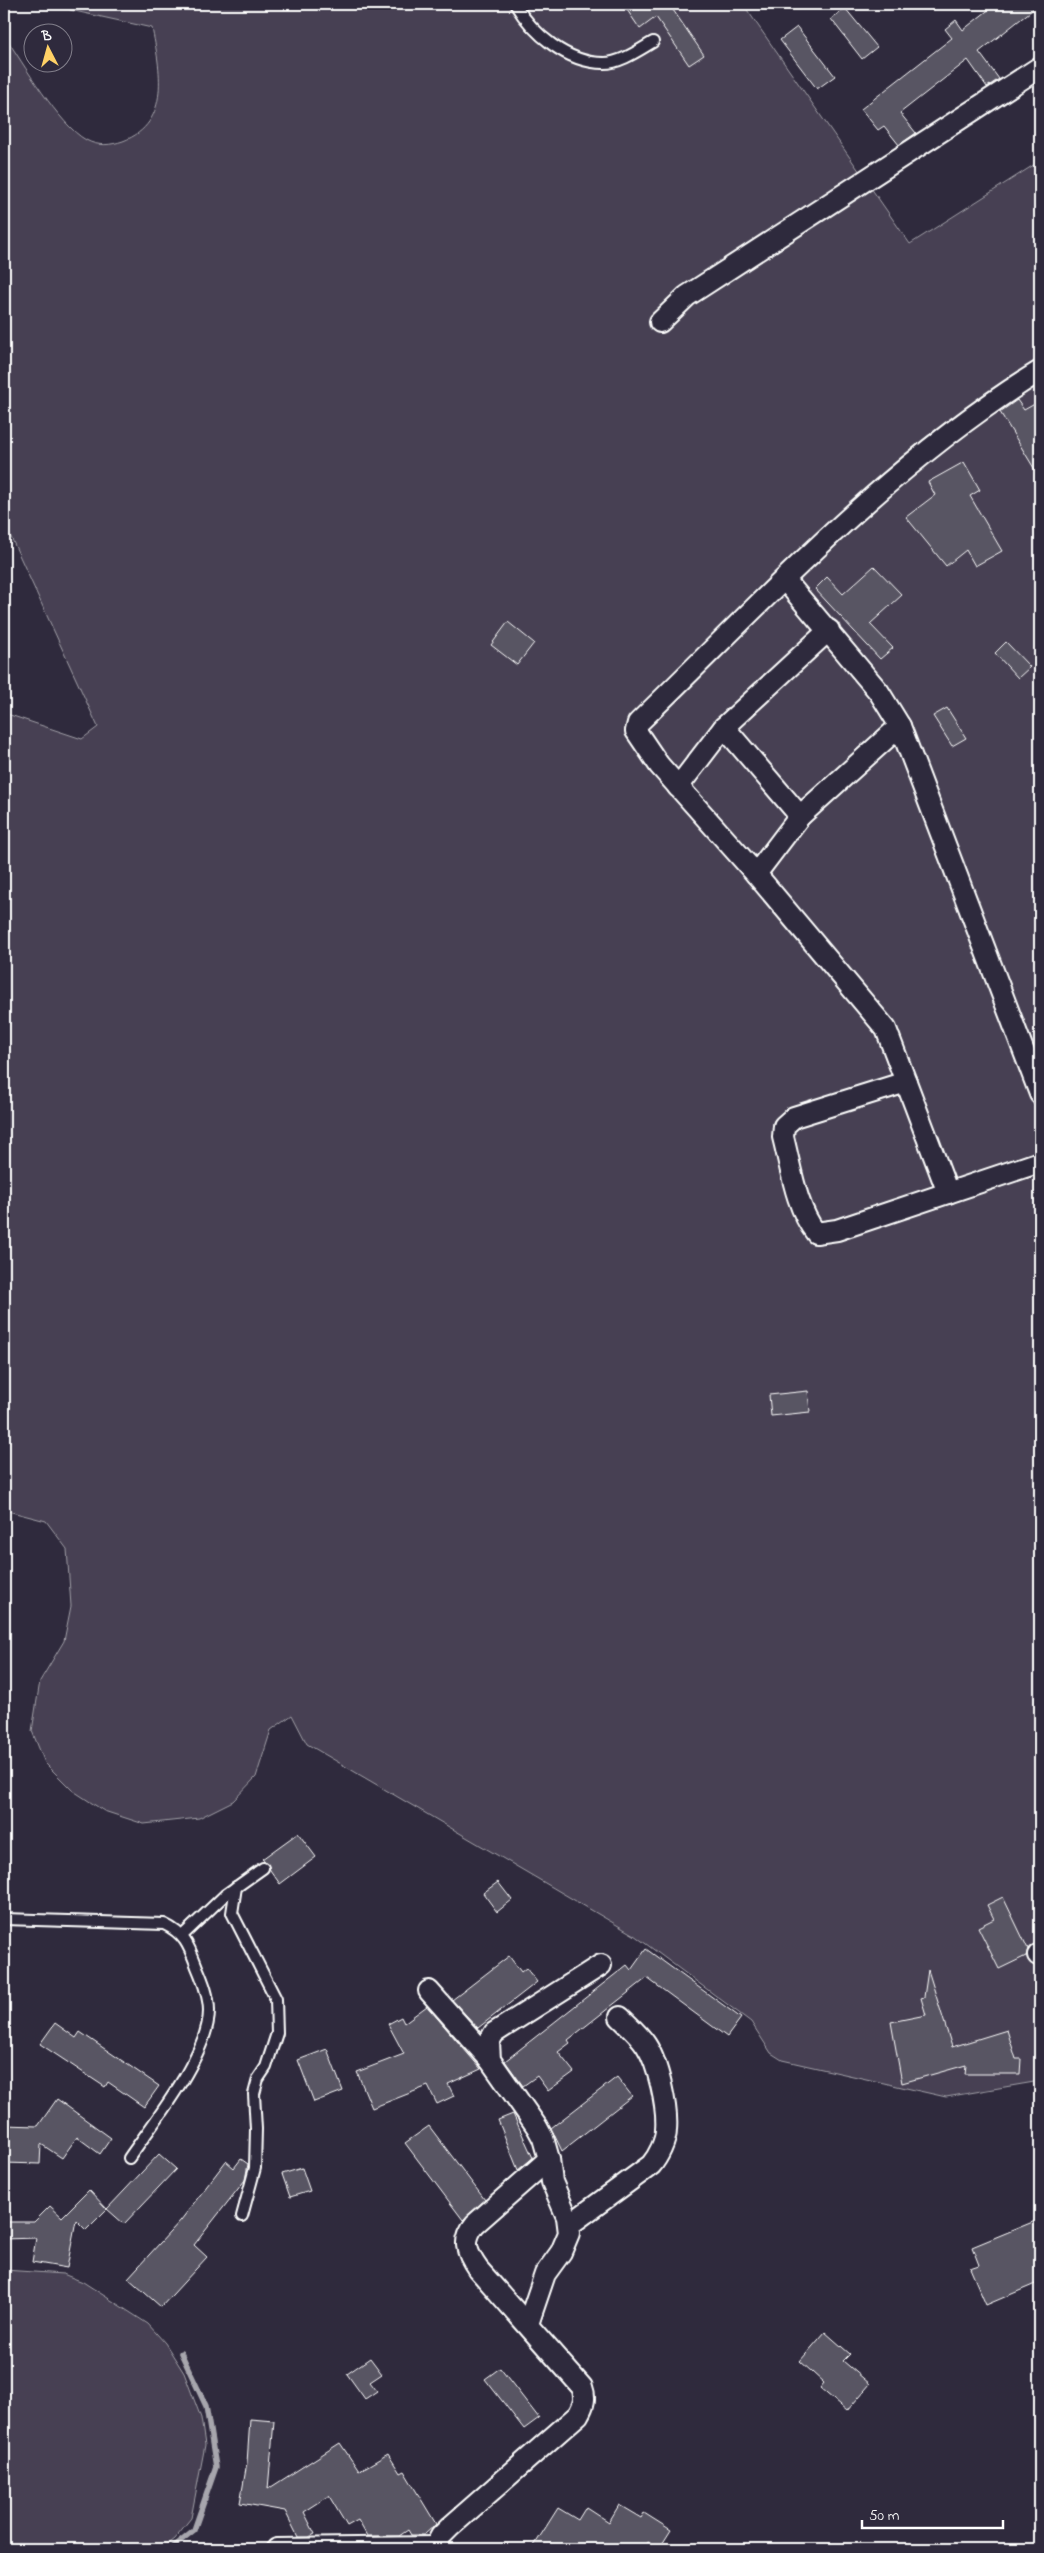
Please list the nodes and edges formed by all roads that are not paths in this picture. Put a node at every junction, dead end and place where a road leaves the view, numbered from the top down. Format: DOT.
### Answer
graph roads {
  1 [pos="515,4"];
  2 [pos="653,42"];
  3 [pos="1040,67"];
  4 [pos="660,322"];
  5 [pos="1040,371"];
  6 [pos="785,580"];
  7 [pos="829,630"];
  8 [pos="900,726"];
  9 [pos="724,727"];
  10 [pos="678,787"];
  11 [pos="800,816"];
  12 [pos="756,874"];
  13 [pos="906,1082"];
  14 [pos="1040,1094"];
  15 [pos="1040,1162"];
  16 [pos="948,1192"];
  17 [pos="263,1868"];
  18 [pos="236,1887"];
  19 [pos="4,1919"];
  20 [pos="182,1936"];
  21 [pos="601,1965"];
  22 [pos="428,1991"];
  23 [pos="620,2017"];
  24 [pos="490,2060"];
  25 [pos="129,2158"];
  26 [pos="549,2159"];
  27 [pos="242,2216"];
  28 [pos="569,2225"];
  29 [pos="528,2324"];
  30 [pos="435,2548"];
  31 [pos="277,2549"];
  1 -- 2 [label="lane"];
  3 -- 4 [label="street"];
  5 -- 6 [label="street"];
  6 -- 7 [label="street"];
  6 -- 10 [label="street"];
  7 -- 8 [label="street"];
  7 -- 9 [label="street"];
  8 -- 11 [label="street"];
  8 -- 14 [label="street"];
  9 -- 10 [label="street"];
  9 -- 11 [label="street"];
  10 -- 12 [label="street"];
  11 -- 12 [label="street"];
  12 -- 13 [label="street"];
  13 -- 16 [label="street"];
  13 -- 16 [label="street"];
  15 -- 16 [label="street"];
  17 -- 18 [label="lane"];
  18 -- 20 [label="lane"];
  18 -- 27 [label="lane"];
  19 -- 20 [label="lane"];
  20 -- 25 [label="lane"];
  21 -- 24 [label="street"];
  22 -- 24 [label="street"];
  23 -- 28 [label="street"];
  24 -- 26 [label="street"];
  26 -- 28 [label="street"];
  26 -- 29 [label="street"];
  28 -- 29 [label="street"];
  29 -- 30 [label="street"];
  30 -- 31 [label="street"];
}
